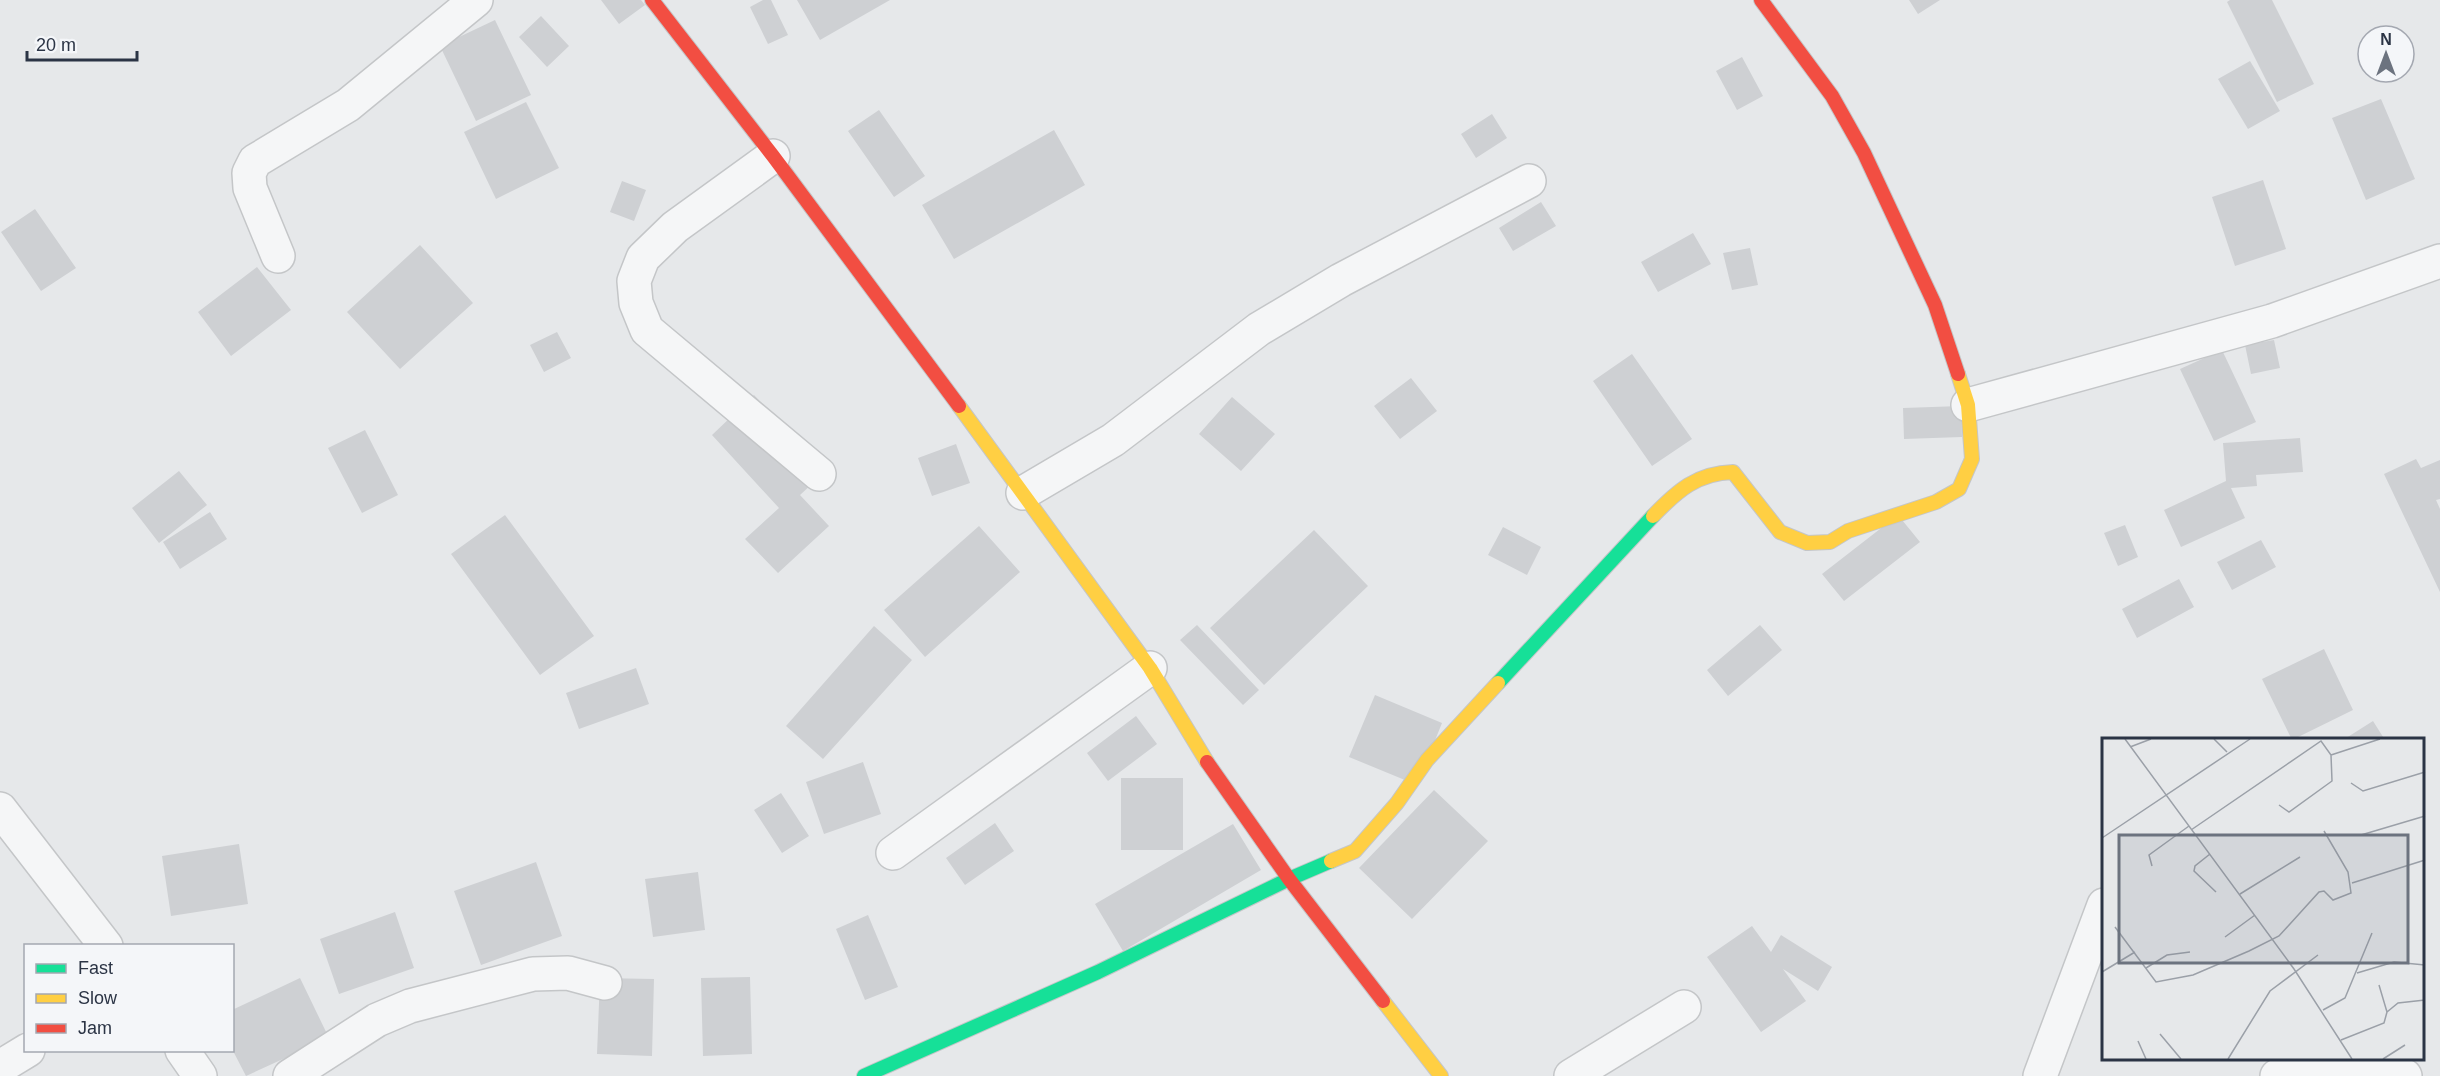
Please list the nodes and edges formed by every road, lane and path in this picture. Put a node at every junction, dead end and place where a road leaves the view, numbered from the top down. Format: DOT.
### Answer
graph roads {
  1 [pos="476,0"];
  2 [pos="652,0"];
  3 [pos="1761,0"];
  4 [pos="773,156"];
  5 [pos="1529,181"];
  6 [pos="278,256"];
  7 [pos="2440,261"];
  8 [pos="1968,405"];
  9 [pos="819,474"];
  10 [pos="1023,493"];
  11 [pos="1150,668"];
  12 [pos="0,809"];
  13 [pos="893,853"];
  14 [pos="1289,879"];
  15 [pos="2102,910"];
  16 [pos="104,944"];
  17 [pos="605,983"];
  18 [pos="1684,1007"];
  19 [pos="25,1052"];
  20 [pos="183,1052"];
  21 [pos="0,1067"];
  22 [pos="200,1076"];
  23 [pos="290,1076"];
  24 [pos="864,1076"];
  25 [pos="1441,1076"];
  26 [pos="1571,1076"];
  27 [pos="2040,1076"];
  28 [pos="2277,1076"];
  29 [pos="2405,1076"];
  1 -- 6 [label="street"];
  2 -- 4 [label="street"];
  3 -- 8 [label="street"];
  4 -- 9 [label="street"];
  4 -- 10 [label="street"];
  5 -- 10 [label="street"];
  7 -- 8 [label="street"];
  8 -- 14 [label="street"];
  10 -- 11 [label="street"];
  11 -- 13 [label="street"];
  11 -- 14 [label="street"];
  12 -- 16 [label="street"];
  14 -- 24 [label="street"];
  14 -- 25 [label="street"];
  15 -- 27 [label="street"];
  17 -- 23 [label="street"];
  18 -- 26 [label="street"];
  19 -- 21 [label="street"];
  20 -- 22 [label="street"];
  28 -- 29 [label="street"];
}
